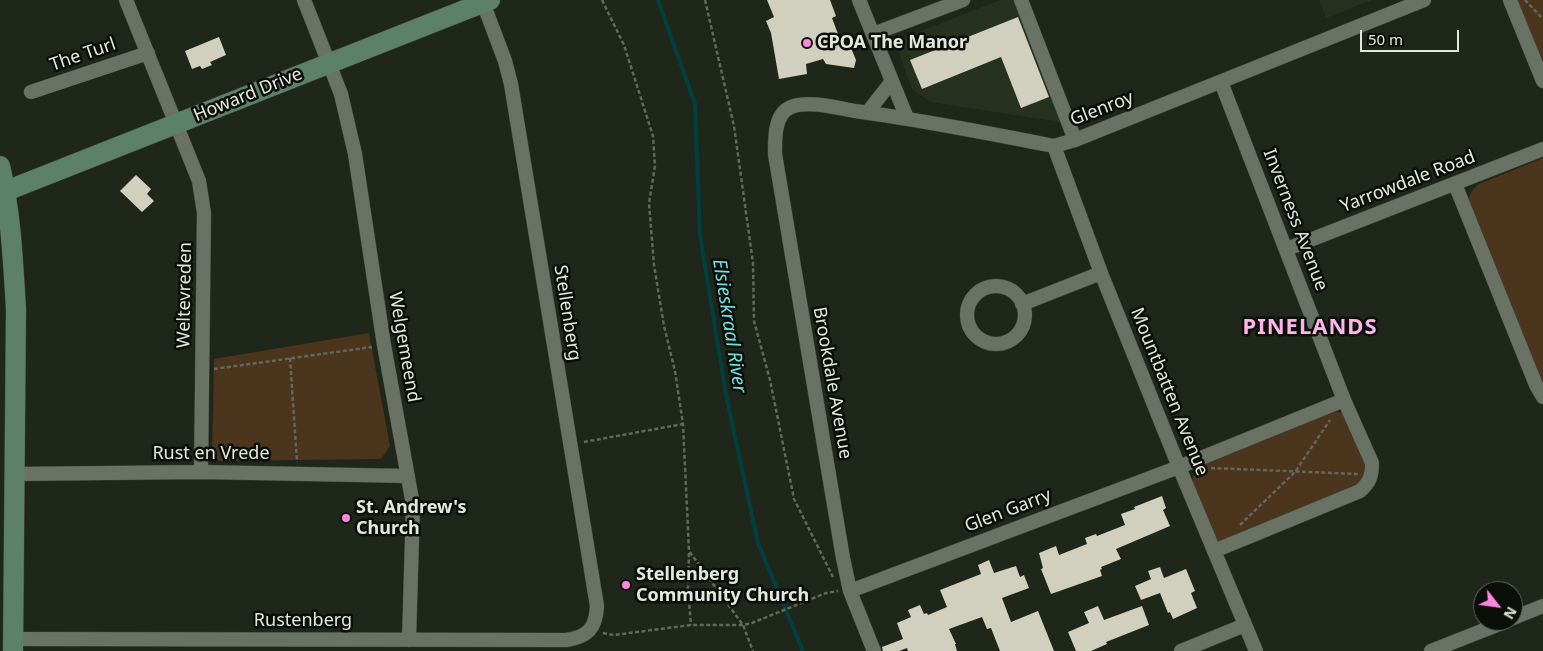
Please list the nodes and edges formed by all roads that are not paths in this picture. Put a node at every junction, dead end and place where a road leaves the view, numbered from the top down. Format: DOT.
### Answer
graph roads {
  1 [pos="126,0"];
  2 [pos="304,0"];
  3 [pos="860,0"];
  4 [pos="963,0"];
  5 [pos="1020,0"];
  6 [pos="1424,0"];
  7 [pos="1510,0"];
  8 [pos="485,1"];
  9 [pos="872,34"];
  10 [pos="148,53"];
  11 [pos="330,63"];
  12 [pos="892,80"];
  13 [pos="1543,81"];
  14 [pos="1221,82"];
  15 [pos="31,92"];
  16 [pos="867,112"];
  17 [pos="780,117"];
  18 [pos="907,118"];
  19 [pos="176,124"];
  20 [pos="1075,140"];
  21 [pos="1054,146"];
  22 [pos="1543,149"];
  23 [pos="0,166"];
  24 [pos="1455,184"];
  25 [pos="6,191"];
  26 [pos="1287,249"];
  27 [pos="1101,273"];
  28 [pos="1022,304"];
  29 [pos="1543,397"];
  30 [pos="1344,400"];
  31 [pos="1179,467"];
  32 [pos="201,472"];
  33 [pos="14,474"];
  34 [pos="408,476"];
  35 [pos="1214,551"];
  36 [pos="850,591"];
  37 [pos="1543,606"];
  38 [pos="1523,614"];
  39 [pos="1245,625"];
  40 [pos="1481,631"];
  41 [pos="590,632"];
  42 [pos="409,640"];
  43 [pos="13,645"];
  44 [pos="874,651"];
  45 [pos="1181,651"];
  46 [pos="1256,651"];
  47 [pos="1431,651"];
  1 -- 10 [label="street, Weltevreden"];
  2 -- 11 [label="street, Welgemeend"];
  3 -- 9 [label="street"];
  4 -- 9 [label="street"];
  5 -- 20 [label="street"];
  6 -- 14 [label="street, Glenroy"];
  7 -- 13 [label="street"];
  8 -- 11 [label="street, Howard Drive"];
  8 -- 41 [label="street, Stellenberg"];
  9 -- 12 [label="street"];
  10 -- 15 [label="street, The Turl"];
  10 -- 19 [label="street, Weltevreden"];
  11 -- 19 [label="street, Howard Drive"];
  11 -- 34 [label="street, Welgemeend"];
  12 -- 16 [label="street"];
  12 -- 18 [label="street"];
  14 -- 20 [label="street, Glenroy"];
  14 -- 26 [label="street, Inverness Avenue"];
  16 -- 17 [label="street, Glenroy"];
  16 -- 18 [label="street, Glenroy"];
  17 -- 36 [label="street, Brookdale Avenue"];
  18 -- 21 [label="street, Glenroy"];
  19 -- 25 [label="street, Howard Drive"];
  19 -- 32 [label="street, Weltevreden"];
  20 -- 21 [label="street, Glenroy"];
  21 -- 27 [label="street, Mountbatten Avenue"];
  22 -- 24 [label="street, Yarrowdale Road"];
  23 -- 25 [label="street"];
  24 -- 26 [label="street, Yarrowdale Road"];
  24 -- 29 [label="street"];
  25 -- 33 [label="street"];
  26 -- 30 [label="street, Inverness Avenue"];
  27 -- 28 [label="street"];
  27 -- 31 [label="street, Mountbatten Avenue"];
  28 -- 28 [label="street"];
  30 -- 31 [label="street"];
  30 -- 35 [label="street, Inverness Avenue"];
  31 -- 35 [label="street, Mountbatten Avenue"];
  31 -- 36 [label="street, Glen Garry"];
  32 -- 33 [label="street, Rust en Vrede"];
  32 -- 34 [label="street, Rust en Vrede"];
  33 -- 43 [label="street"];
  34 -- 42 [label="street, Welgemeend"];
  35 -- 39 [label="street, Mountbatten Avenue"];
  36 -- 44 [label="street, Brookdale Avenue"];
  37 -- 38 [label="street"];
  39 -- 45 [label="street"];
  39 -- 46 [label="street, Mountbatten Avenue"];
  40 -- 47 [label="street"];
  41 -- 42 [label="street, Rustenberg"];
  42 -- 43 [label="street, Rustenberg"];
}
